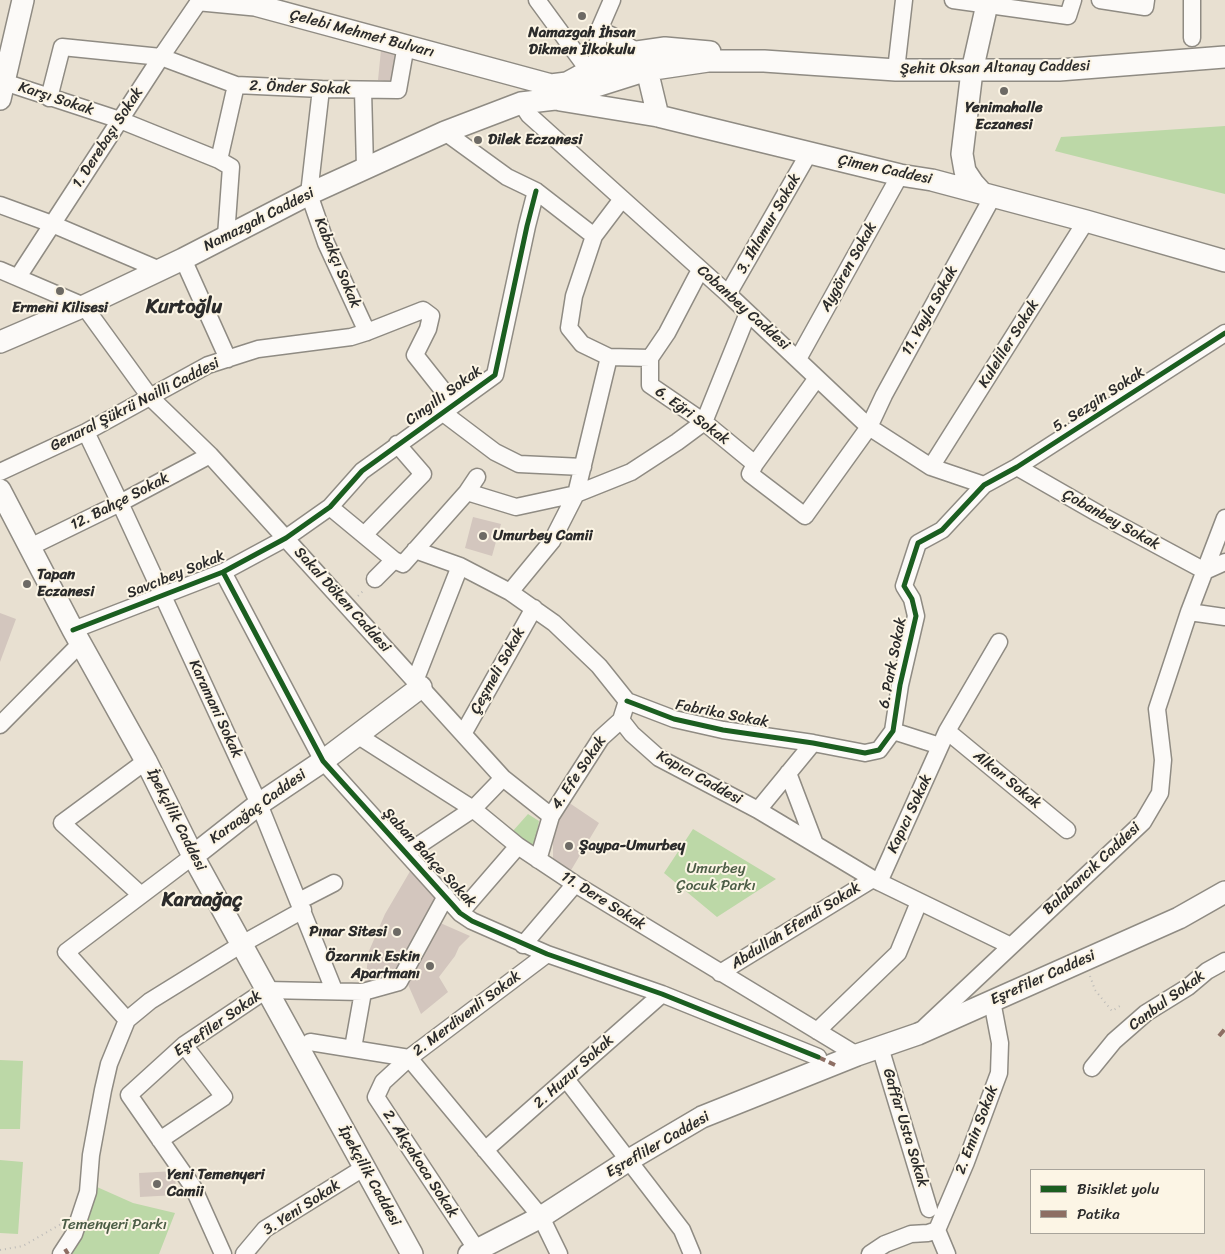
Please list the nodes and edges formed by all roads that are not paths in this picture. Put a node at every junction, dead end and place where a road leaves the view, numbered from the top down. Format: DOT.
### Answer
graph roads {
  1 [pos="23,0"];
  2 [pos="201,0"];
  3 [pos="537,0"];
  4 [pos="612,0"];
  5 [pos="904,0"];
  6 [pos="953,0"];
  7 [pos="1073,0"];
  8 [pos="1100,0"];
  9 [pos="1146,0"];
  10 [pos="1192,0"];
  11 [pos="987,2"];
  12 [pos="255,3"];
  13 [pos="599,30"];
  14 [pos="1192,38"];
  15 [pos="406,45"];
  16 [pos="161,57"];
  17 [pos="1225,57"];
  18 [pos="642,61"];
  19 [pos="592,70"];
  20 [pos="896,70"];
  21 [pos="972,71"];
  22 [pos="520,77"];
  23 [pos="2,82"];
  24 [pos="236,85"];
  25 [pos="321,90"];
  26 [pos="363,90"];
  27 [pos="553,92"];
  28 [pos="50,98"];
  29 [pos="521,103"];
  30 [pos="658,116"];
  31 [pos="120,120"];
  32 [pos="446,132"];
  33 [pos="809,154"];
  34 [pos="962,154"];
  35 [pos="219,160"];
  36 [pos="365,168"];
  37 [pos="900,175"];
  38 [pos="932,180"];
  39 [pos="536,191"];
  40 [pos="309,194"];
  41 [pos="988,195"];
  42 [pos="622,199"];
  43 [pos="0,205"];
  44 [pos="1086,221"];
  45 [pos="52,224"];
  46 [pos="226,236"];
  47 [pos="594,236"];
  48 [pos="183,258"];
  49 [pos="1225,261"];
  50 [pos="0,270"];
  51 [pos="160,270"];
  52 [pos="700,270"];
  53 [pos="18,277"];
  54 [pos="728,294"];
  55 [pos="84,306"];
  56 [pos="748,313"];
  57 [pos="367,332"];
  58 [pos="1225,333"];
  59 [pos="0,342"];
  60 [pos="609,357"];
  61 [pos="650,358"];
  62 [pos="228,359"];
  63 [pos="798,359"];
  64 [pos="817,378"];
  65 [pos="150,397"];
  66 [pos="447,408"];
  67 [pos="704,422"];
  68 [pos="868,427"];
  69 [pos="86,432"];
  70 [pos="397,444"];
  71 [pos="210,454"];
  72 [pos="755,464"];
  73 [pos="583,466"];
  74 [pos="932,467"];
  75 [pos="1016,467"];
  76 [pos="0,472"];
  77 [pos="477,477"];
  78 [pos="984,485"];
  79 [pos="0,490"];
  80 [pos="467,492"];
  81 [pos="576,494"];
  82 [pos="120,503"];
  83 [pos="330,506"];
  84 [pos="1225,518"];
  85 [pos="364,535"];
  86 [pos="286,538"];
  87 [pos="30,547"];
  88 [pos="415,550"];
  89 [pos="394,560"];
  90 [pos="1225,562"];
  91 [pos="460,566"];
  92 [pos="1205,571"];
  93 [pos="223,572"];
  94 [pos="375,579"];
  95 [pos="510,592"];
  96 [pos="162,594"];
  97 [pos="534,608"];
  98 [pos="1189,612"];
  99 [pos="1225,616"];
  100 [pos="76,637"];
  101 [pos="999,642"];
  102 [pos="418,684"];
  103 [pos="627,701"];
  104 [pos="621,720"];
  105 [pos="0,725"];
  106 [pos="893,731"];
  107 [pos="463,734"];
  108 [pos="357,735"];
  109 [pos="944,738"];
  110 [pos="813,743"];
  111 [pos="146,761"];
  112 [pos="323,761"];
  113 [pos="788,773"];
  114 [pos="503,778"];
  115 [pos="259,804"];
  116 [pos="473,809"];
  117 [pos="758,810"];
  118 [pos="551,816"];
  119 [pos="1067,830"];
  120 [pos="814,844"];
  121 [pos="518,846"];
  122 [pos="407,853"];
  123 [pos="193,856"];
  124 [pos="538,860"];
  125 [pos="876,880"];
  126 [pos="334,883"];
  127 [pos="575,884"];
  128 [pos="1225,892"];
  129 [pos="141,895"];
  130 [pos="446,896"];
  131 [pos="919,902"];
  132 [pos="301,906"];
  133 [pos="460,913"];
  134 [pos="242,944"];
  135 [pos="523,945"];
  136 [pos="1011,946"];
  137 [pos="547,954"];
  138 [pos="1225,961"];
  139 [pos="720,973"];
  140 [pos="266,990"];
  141 [pos="334,990"];
  142 [pos="363,992"];
  143 [pos="662,994"];
  144 [pos="992,1001"];
  145 [pos="127,1020"];
  146 [pos="817,1031"];
  147 [pos="918,1034"];
  148 [pos="310,1042"];
  149 [pos="184,1045"];
  150 [pos="880,1047"];
  151 [pos="353,1048"];
  152 [pos="857,1055"];
  153 [pos="818,1057"];
  154 [pos="410,1058"];
  155 [pos="1092,1068"];
  156 [pos="566,1079"];
  157 [pos="160,1140"];
  158 [pos="485,1150"];
  159 [pos="629,1160"];
  160 [pos="365,1168"];
  161 [pos="929,1208"];
  162 [pos="540,1217"];
  163 [pos="937,1230"];
  164 [pos="887,1249"];
  165 [pos="473,1252"];
  166 [pos="61,1254"];
  167 [pos="223,1254"];
  168 [pos="244,1254"];
  169 [pos="412,1254"];
  170 [pos="559,1254"];
  171 [pos="692,1254"];
  172 [pos="870,1254"];
  173 [pos="947,1254"];
  1 -- 23 [label="main road"];
  2 -- 12 [label="main road, Çelebi Mehmet Bulvarı"];
  2 -- 16 [label="street, 1. Derebaşı Sokak"];
  3 -- 19 [label="street"];
  4 -- 13 [label="street"];
  5 -- 20 [label="street"];
  6 -- 11 [label="street"];
  7 -- 11 [label="street"];
  8 -- 9 [label="street"];
  10 -- 14 [label="street"];
  11 -- 21 [label="main road"];
  12 -- 15 [label="main road, Çelebi Mehmet Bulvarı"];
  13 -- 18 [label="street"];
  13 -- 19 [label="street"];
  15 -- 22 [label="main road, Çelebi Mehmet Bulvarı"];
  15 -- 26 [label="street, 2. Önder Sokak"];
  16 -- 24 [label="street, 2. Önder Sokak"];
  16 -- 28 [label="street, 2. Önder Sokak"];
  16 -- 31 [label="street, 1. Derebaşı Sokak"];
  17 -- 21 [label="main road, Şehit Oksan Altanay Caddesi"];
  18 -- 19 [label="main road, Şehit Oksan Altanay Caddesi"];
  18 -- 20 [label="main road, Şehit Oksan Altanay Caddesi"];
  18 -- 27 [label="main road, Şehit Oksan Altanay Caddesi"];
  18 -- 30 [label="main road"];
  19 -- 27 [label="main road, Şehit Oksan Altanay Caddesi"];
  20 -- 21 [label="main road, Şehit Oksan Altanay Caddesi"];
  21 -- 34 [label="main road"];
  22 -- 27 [label="main road, Şehit Oksan Altanay Caddesi"];
  23 -- 28 [label="street, Karşı Sokak"];
  24 -- 25 [label="street, 2. Önder Sokak"];
  24 -- 35 [label="street"];
  25 -- 26 [label="street, 2. Önder Sokak"];
  25 -- 40 [label="street"];
  26 -- 36 [label="street"];
  27 -- 29 [label="main road, Şehit Oksan Altanay Caddesi"];
  27 -- 30 [label="main road, Çimen Caddesi"];
  28 -- 31 [label="street, Karşı Sokak"];
  29 -- 32 [label="main road, Namazgah Caddesi"];
  29 -- 42 [label="street, Cobanbey Caddesi"];
  30 -- 33 [label="main road, Çimen Caddesi"];
  31 -- 35 [label="street, Karşı Sokak"];
  31 -- 45 [label="street, 1. Derebaşı Sokak"];
  32 -- 36 [label="main road, Namazgah Caddesi"];
  32 -- 39 [label="street"];
  33 -- 37 [label="main road, Çimen Caddesi"];
  33 -- 54 [label="street, 3. Ihlamur Sokak"];
  34 -- 38 [label="main road"];
  34 -- 41 [label="main road"];
  35 -- 46 [label="street"];
  36 -- 40 [label="main road, Namazgah Caddesi"];
  37 -- 38 [label="main road, Çimen Caddesi"];
  37 -- 63 [label="street, Aygören Sokak"];
  38 -- 41 [label="main road, Çimen Caddesi"];
  39 -- 47 [label="street"];
  39 -- 66 [label="street, Cıngıllı Sokak"];
  40 -- 46 [label="main road, Namazgah Caddesi"];
  40 -- 57 [label="street, Kabakçı Sokak"];
  41 -- 44 [label="main road, Çimen Caddesi"];
  41 -- 68 [label="street, 11. Yayla Sokak"];
  42 -- 47 [label="street"];
  42 -- 52 [label="street, Cobanbey Caddesi"];
  43 -- 45 [label="street"];
  44 -- 49 [label="main road, Çimen Caddesi"];
  44 -- 74 [label="street, Kuleliler Sokak"];
  45 -- 51 [label="street"];
  45 -- 53 [label="street, 1. Derebaşı Sokak"];
  46 -- 48 [label="main road, Namazgah Caddesi"];
  47 -- 60 [label="street"];
  48 -- 51 [label="main road, Namazgah Caddesi"];
  48 -- 62 [label="street"];
  50 -- 53 [label="street"];
  51 -- 55 [label="main road, Namazgah Caddesi"];
  52 -- 54 [label="street, Cobanbey Caddesi"];
  52 -- 61 [label="street"];
  53 -- 55 [label="street"];
  54 -- 56 [label="street, Cobanbey Caddesi"];
  55 -- 59 [label="main road, Namazgah Caddesi"];
  55 -- 65 [label="street, Sakal Döken Caddesi"];
  56 -- 63 [label="street, Cobanbey Caddesi"];
  56 -- 67 [label="street"];
  57 -- 62 [label="street, Genaral Şükrü Nailli Caddesi"];
  57 -- 66 [label="street, Genaral Şükrü Nailli Caddesi"];
  58 -- 75 [label="street, 5. Sezgin Sokak"];
  60 -- 61 [label="street"];
  60 -- 73 [label="street"];
  61 -- 67 [label="street, 6. Eğri Sokak"];
  62 -- 65 [label="street, Genaral Şükrü Nailli Caddesi"];
  63 -- 64 [label="street, Cobanbey Caddesi"];
  64 -- 68 [label="street, Cobanbey Caddesi"];
  64 -- 72 [label="street"];
  65 -- 69 [label="street, Genaral Şükrü Nailli Caddesi"];
  65 -- 71 [label="street, Sakal Döken Caddesi"];
  66 -- 70 [label="street, Cıngıllı Sokak"];
  66 -- 73 [label="street"];
  67 -- 72 [label="street, 6. Eğri Sokak"];
  67 -- 81 [label="street"];
  68 -- 72 [label="street, 11. Yayla Sokak"];
  68 -- 74 [label="street, Cobanbey Caddesi"];
  69 -- 76 [label="street, Genaral Şükrü Nailli Caddesi"];
  69 -- 82 [label="street, Karamani Sokak"];
  70 -- 83 [label="street, Cıngıllı Sokak"];
  70 -- 85 [label="street"];
  71 -- 82 [label="street, 12. Bahçe Sokak"];
  71 -- 86 [label="street, Sakal Döken Caddesi"];
  73 -- 81 [label="street"];
  74 -- 78 [label="street, Cobanbey Caddesi"];
  75 -- 78 [label="street, 5. Sezgin Sokak"];
  75 -- 92 [label="street, Çobanbey Sokak"];
  77 -- 80 [label="street"];
  78 -- 106 [label="street, 6. Park Sokak"];
  79 -- 87 [label="main road, İpekçilik Caddesi"];
  80 -- 81 [label="street"];
  80 -- 88 [label="street"];
  81 -- 95 [label="street"];
  82 -- 87 [label="street, 12. Bahçe Sokak"];
  82 -- 96 [label="street, Karamani Sokak"];
  83 -- 85 [label="street"];
  83 -- 86 [label="street, Cıngıllı Sokak"];
  84 -- 92 [label="street, Balabancık Caddesi"];
  85 -- 89 [label="street"];
  86 -- 93 [label="street, Savcıbey Sokak"];
  86 -- 102 [label="street, Sakal Döken Caddesi"];
  87 -- 100 [label="main road, İpekçilik Caddesi"];
  88 -- 89 [label="street"];
  88 -- 91 [label="street"];
  89 -- 94 [label="street"];
  90 -- 92 [label="street"];
  91 -- 95 [label="street"];
  91 -- 102 [label="street"];
  92 -- 98 [label="street, Balabancık Caddesi"];
  93 -- 96 [label="street, Savcıbey Sokak"];
  93 -- 112 [label="street, Şaban Bahçe Sokak"];
  95 -- 97 [label="street"];
  96 -- 100 [label="street, Savcıbey Sokak"];
  96 -- 115 [label="street, Karamani Sokak"];
  97 -- 103 [label="street"];
  97 -- 107 [label="street, Çeşmeli Sokak"];
  98 -- 99 [label="street"];
  98 -- 136 [label="street, Balabancık Caddesi"];
  100 -- 105 [label="street"];
  100 -- 111 [label="main road, İpekçilik Caddesi"];
  101 -- 109 [label="street, Kapıcı Sokak"];
  102 -- 107 [label="street, Sakal Döken Caddesi"];
  102 -- 108 [label="main road, Karaağaç Caddesi"];
  103 -- 104 [label="street"];
  103 -- 110 [label="street, Fabrika Sokak"];
  104 -- 117 [label="street, Kapıcı Caddesi"];
  104 -- 118 [label="street, 4. Efe Sokak"];
  106 -- 109 [label="street"];
  106 -- 110 [label="street, 6. Park Sokak"];
  107 -- 114 [label="street, Sakal Döken Caddesi"];
  108 -- 112 [label="main road, Karaağaç Caddesi"];
  108 -- 116 [label="street, 11. Dere Sokak"];
  109 -- 119 [label="street, Alkan Sokak"];
  109 -- 125 [label="street, Kapıcı Sokak"];
  110 -- 113 [label="street"];
  111 -- 123 [label="main road, İpekçilik Caddesi"];
  111 -- 129 [label="street"];
  112 -- 115 [label="main road, Karaağaç Caddesi"];
  112 -- 122 [label="street, Şaban Bahçe Sokak"];
  113 -- 117 [label="street"];
  113 -- 120 [label="street"];
  114 -- 116 [label="street"];
  114 -- 118 [label="street, Sakal Döken Caddesi"];
  115 -- 123 [label="main road, Karaağaç Caddesi"];
  115 -- 132 [label="street, Karamani Sokak"];
  116 -- 121 [label="street, 11. Dere Sokak"];
  116 -- 122 [label="street"];
  117 -- 120 [label="street, Kapıcı Caddesi"];
  118 -- 124 [label="street, 4. Efe Sokak"];
  120 -- 125 [label="street, Kapıcı Caddesi"];
  121 -- 124 [label="street, 11. Dere Sokak"];
  121 -- 133 [label="street, Şaban Bahçe Sokak"];
  122 -- 130 [label="street, Şaban Bahçe Sokak"];
  123 -- 129 [label="street"];
  123 -- 134 [label="main road, İpekçilik Caddesi"];
  124 -- 127 [label="street, 11. Dere Sokak"];
  125 -- 131 [label="street, Kapıcı Caddesi"];
  125 -- 139 [label="street, Abdullah Efendi Sokak"];
  126 -- 132 [label="street"];
  127 -- 135 [label="street"];
  127 -- 139 [label="street, 11. Dere Sokak"];
  128 -- 144 [label="main road, Eşrefiler Caddesi"];
  129 -- 145 [label="street"];
  130 -- 133 [label="street, Şaban Bahçe Sokak"];
  130 -- 142 [label="street"];
  131 -- 136 [label="street, Kapıcı Caddesi"];
  131 -- 146 [label="street"];
  132 -- 134 [label="street"];
  132 -- 141 [label="street, Karamani Sokak"];
  133 -- 135 [label="street, Şaban Bahçe Sokak"];
  134 -- 140 [label="main road, İpekçilik Caddesi"];
  134 -- 145 [label="street"];
  135 -- 137 [label="street, Şaban Bahçe Sokak"];
  136 -- 147 [label="street, Balabancık Caddesi"];
  137 -- 143 [label="street, Şaban Bahçe Sokak"];
  137 -- 154 [label="street, 2. Merdivenli Sokak"];
  138 -- 155 [label="street, Canbul Sokak"];
  139 -- 146 [label="street, 11. Dere Sokak"];
  140 -- 141 [label="street"];
  140 -- 149 [label="street, Eşrefiler Sokak"];
  140 -- 160 [label="main road, İpekçilik Caddesi"];
  141 -- 142 [label="street"];
  142 -- 151 [label="street"];
  143 -- 153 [label="street, Şaban Bahçe Sokak"];
  143 -- 156 [label="street, 2. Huzur Sokak"];
  144 -- 147 [label="main road, Eşrefiler Caddesi"];
  144 -- 163 [label="street, 2. Emin Sokak"];
  145 -- 166 [label="street"];
  146 -- 152 [label="street, 11. Dere Sokak"];
  147 -- 150 [label="main road, Eşrefiler Caddesi"];
  148 -- 151 [label="street, 2. Merdivenli Sokak"];
  149 -- 157 [label="street, Eşrefiler Sokak"];
  149 -- 157 [label="street"];
  150 -- 152 [label="main road, Eşrefiler Caddesi"];
  150 -- 161 [label="street, Gaffar Usta Sokak"];
  151 -- 154 [label="street, 2. Merdivenli Sokak"];
  152 -- 159 [label="main road, Eşrefliler Caddesi"];
  154 -- 158 [label="street"];
  154 -- 165 [label="street, 2. Akçakoca Sokak"];
  156 -- 158 [label="street, 2. Huzur Sokak"];
  156 -- 159 [label="street"];
  157 -- 167 [label="street, Eşrefiler Sokak"];
  158 -- 162 [label="street"];
  159 -- 162 [label="main road, Eşrefliler Caddesi"];
  159 -- 171 [label="street"];
  160 -- 168 [label="street, 3. Yeni Sokak"];
  160 -- 169 [label="main road, İpekçilik Caddesi"];
  162 -- 165 [label="main road, Eşrefliler Caddesi"];
  162 -- 170 [label="street"];
  163 -- 164 [label="street"];
  163 -- 173 [label="street"];
  164 -- 172 [label="street"];
}
